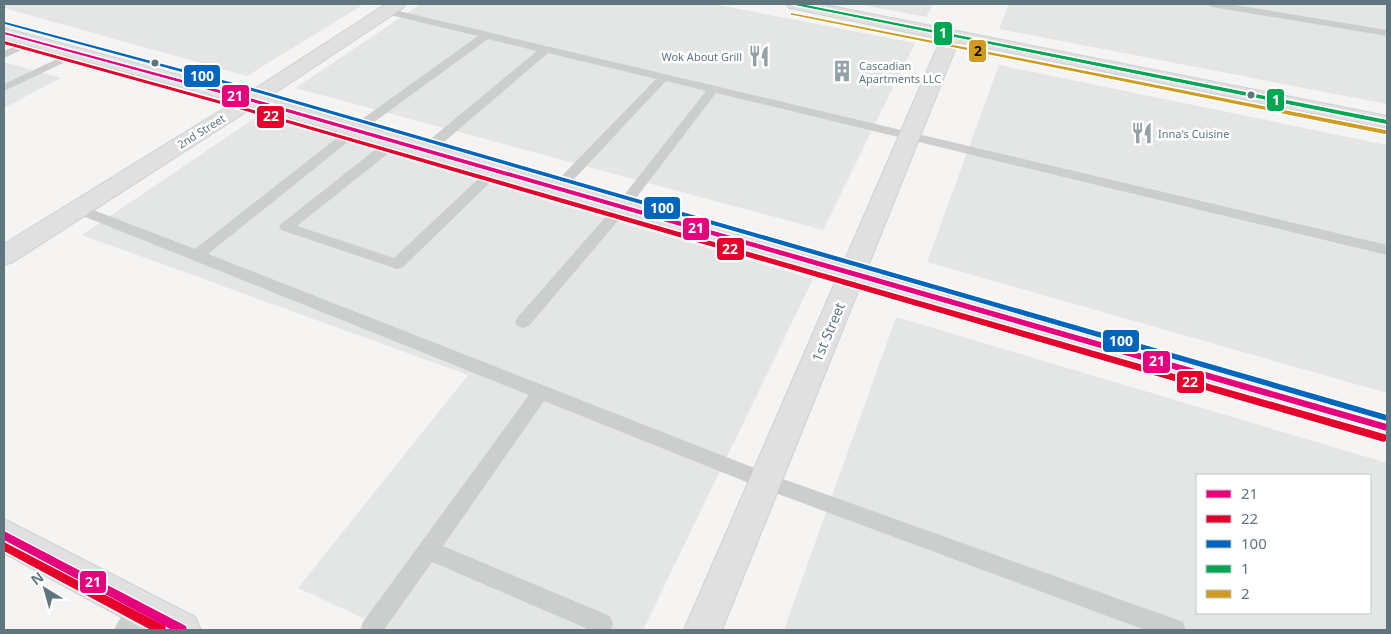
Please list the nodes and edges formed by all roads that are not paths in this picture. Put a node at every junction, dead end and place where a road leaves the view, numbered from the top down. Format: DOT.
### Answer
graph roads {
  1 [pos="795,4"];
  2 [pos="1212,4"];
  3 [pos="391,7"];
  4 [pos="4,33"];
  5 [pos="1387,33"];
  6 [pos="486,34"];
  7 [pos="952,34"];
  8 [pos="33,41"];
  9 [pos="546,49"];
  10 [pos="76,53"];
  11 [pos="4,55"];
  12 [pos="664,77"];
  13 [pos="4,88"];
  14 [pos="714,88"];
  15 [pos="251,100"];
  16 [pos="1387,122"];
  17 [pos="354,130"];
  18 [pos="910,136"];
  19 [pos="395,141"];
  20 [pos="426,150"];
  21 [pos="496,170"];
  22 [pos="558,188"];
  23 [pos="622,207"];
  24 [pos="78,209"];
  25 [pos="1387,250"];
  26 [pos="4,256"];
  27 [pos="196,256"];
  28 [pos="853,273"];
  29 [pos="523,322"];
  30 [pos="541,392"];
  31 [pos="1387,428"];
  32 [pos="766,481"];
  33 [pos="4,535"];
  34 [pos="429,550"];
  35 [pos="134,620"];
  36 [pos="602,624"];
  37 [pos="182,630"];
  38 [pos="371,630"];
  39 [pos="704,630"];
  40 [pos="1175,630"];
  1 -- 7 [label="main road"];
  2 -- 5 [label="lane"];
  3 -- 6 [label="lane"];
  3 -- 15 [label="main road, 2nd Street"];
  4 -- 8 [label="main road"];
  6 -- 9 [label="lane"];
  6 -- 17 [label="lane"];
  7 -- 16 [label="main road"];
  7 -- 18 [label="main road, 1st Street"];
  8 -- 10 [label="main road"];
  8 -- 11 [label="lane"];
  9 -- 12 [label="lane"];
  9 -- 20 [label="lane"];
  10 -- 13 [label="lane"];
  10 -- 15 [label="main road"];
  12 -- 14 [label="lane"];
  12 -- 22 [label="lane"];
  14 -- 18 [label="lane"];
  14 -- 23 [label="lane"];
  15 -- 17 [label="main road"];
  15 -- 24 [label="main road, 2nd Street"];
  17 -- 19 [label="main road"];
  17 -- 27 [label="lane"];
  18 -- 25 [label="lane"];
  18 -- 28 [label="main road, 1st Street"];
  19 -- 20 [label="main road"];
  19 -- 21 [label="lane"];
  20 -- 21 [label="main road"];
  21 -- 22 [label="main road"];
  22 -- 23 [label="main road"];
  23 -- 28 [label="main road"];
  23 -- 29 [label="lane"];
  24 -- 26 [label="main road, 2nd Street"];
  24 -- 27 [label="lane"];
  27 -- 30 [label="lane"];
  28 -- 31 [label="main road"];
  28 -- 32 [label="main road, 1st Street"];
  30 -- 32 [label="lane"];
  30 -- 34 [label="lane"];
  32 -- 39 [label="main road, 1st Street"];
  32 -- 40 [label="lane"];
  33 -- 35 [label="main road"];
  34 -- 36 [label="lane"];
  34 -- 38 [label="lane"];
  35 -- 37 [label="main road"];
}
